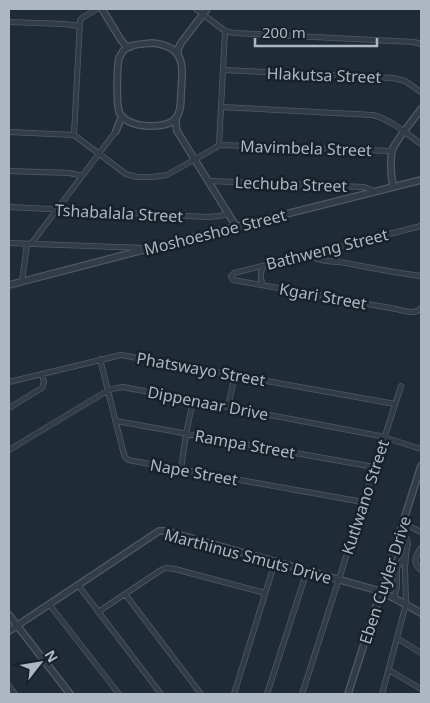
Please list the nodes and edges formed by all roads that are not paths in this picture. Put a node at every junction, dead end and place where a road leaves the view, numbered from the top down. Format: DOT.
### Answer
graph roads {
  1 [pos="97,9"];
  2 [pos="102,9"];
  3 [pos="196,9"];
  4 [pos="205,11"];
  5 [pos="9,22"];
  6 [pos="79,26"];
  7 [pos="225,31"];
  8 [pos="121,40"];
  9 [pos="181,43"];
  10 [pos="421,44"];
  11 [pos="130,47"];
  12 [pos="168,47"];
  13 [pos="122,52"];
  14 [pos="178,56"];
  15 [pos="223,70"];
  16 [pos="421,92"];
  17 [pos="221,107"];
  18 [pos="421,110"];
  19 [pos="122,116"];
  20 [pos="176,119"];
  21 [pos="129,122"];
  22 [pos="168,124"];
  23 [pos="116,131"];
  24 [pos="177,131"];
  25 [pos="9,132"];
  26 [pos="404,132"];
  27 [pos="74,135"];
  28 [pos="421,144"];
  29 [pos="219,145"];
  30 [pos="392,151"];
  31 [pos="98,154"];
  32 [pos="195,160"];
  33 [pos="9,171"];
  34 [pos="82,176"];
  35 [pos="421,180"];
  36 [pos="208,181"];
  37 [pos="393,186"];
  38 [pos="374,191"];
  39 [pos="9,207"];
  40 [pos="56,210"];
  41 [pos="228,214"];
  42 [pos="236,226"];
  43 [pos="421,226"];
  44 [pos="9,243"];
  45 [pos="29,244"];
  46 [pos="335,248"];
  47 [pos="147,249"];
  48 [pos="308,255"];
  49 [pos="337,262"];
  50 [pos="265,265"];
  51 [pos="234,273"];
  52 [pos="421,276"];
  53 [pos="22,281"];
  54 [pos="9,285"];
  55 [pos="264,285"];
  56 [pos="421,309"];
  57 [pos="100,360"];
  58 [pos="42,374"];
  59 [pos="234,374"];
  60 [pos="9,382"];
  61 [pos="400,386"];
  62 [pos="107,391"];
  63 [pos="193,401"];
  64 [pos="395,404"];
  65 [pos="228,407"];
  66 [pos="9,408"];
  67 [pos="116,421"];
  68 [pos="186,434"];
  69 [pos="384,437"];
  70 [pos="421,449"];
  71 [pos="9,450"];
  72 [pos="421,466"];
  73 [pos="374,467"];
  74 [pos="181,469"];
  75 [pos="363,502"];
  76 [pos="403,523"];
  77 [pos="421,532"];
  78 [pos="400,534"];
  79 [pos="421,548"];
  80 [pos="406,554"];
  81 [pos="275,562"];
  82 [pos="307,570"];
  83 [pos="421,570"];
  84 [pos="338,580"];
  85 [pos="78,585"];
  86 [pos="381,592"];
  87 [pos="265,593"];
  88 [pos="125,594"];
  89 [pos="394,598"];
  90 [pos="50,604"];
  91 [pos="406,604"];
  92 [pos="98,612"];
  93 [pos="421,613"];
  94 [pos="9,615"];
  95 [pos="17,625"];
  96 [pos="9,632"];
  97 [pos="397,638"];
  98 [pos="421,653"];
  99 [pos="389,670"];
  100 [pos="9,686"];
  101 [pos="421,690"];
  102 [pos="15,694"];
  103 [pos="70,694"];
  104 [pos="119,694"];
  105 [pos="161,694"];
  106 [pos="201,694"];
  107 [pos="234,694"];
  108 [pos="267,694"];
  109 [pos="302,694"];
  110 [pos="348,694"];
  111 [pos="382,694"];
  1 -- 6 [label="street"];
  2 -- 8 [label="street"];
  3 -- 4 [label="street"];
  4 -- 7 [label="street"];
  4 -- 9 [label="street"];
  5 -- 6 [label="street"];
  6 -- 27 [label="street"];
  7 -- 10 [label="street"];
  7 -- 15 [label="street"];
  8 -- 11 [label="street"];
  8 -- 13 [label="street"];
  9 -- 12 [label="street"];
  9 -- 14 [label="street"];
  11 -- 12 [label="street"];
  11 -- 13 [label="street"];
  12 -- 14 [label="street"];
  13 -- 19 [label="street"];
  14 -- 20 [label="street"];
  15 -- 16 [label="street, Hlakutsa Street"];
  15 -- 17 [label="street"];
  17 -- 26 [label="street"];
  17 -- 29 [label="street"];
  18 -- 26 [label="street"];
  19 -- 21 [label="street"];
  19 -- 23 [label="street"];
  20 -- 22 [label="street"];
  20 -- 24 [label="street"];
  21 -- 22 [label="street"];
  21 -- 23 [label="street"];
  22 -- 24 [label="street"];
  23 -- 31 [label="street"];
  24 -- 32 [label="street"];
  25 -- 27 [label="street"];
  26 -- 28 [label="street"];
  26 -- 30 [label="street"];
  27 -- 31 [label="street"];
  29 -- 30 [label="street, Mavimbela Street"];
  29 -- 32 [label="street"];
  30 -- 37 [label="street"];
  31 -- 32 [label="street"];
  31 -- 34 [label="street"];
  32 -- 36 [label="street"];
  33 -- 34 [label="street"];
  34 -- 40 [label="street"];
  35 -- 37 [label="street, Moshoeshoe Street"];
  36 -- 38 [label="street, Lechuba Street"];
  36 -- 41 [label="street"];
  37 -- 38 [label="street, Moshoeshoe Street"];
  38 -- 42 [label="street, Moshoeshoe Street"];
  39 -- 40 [label="street, Tshabalala Street"];
  40 -- 41 [label="street, Tshabalala Street"];
  40 -- 45 [label="street"];
  41 -- 42 [label="street"];
  42 -- 47 [label="street, Moshoeshoe Street"];
  43 -- 46 [label="street, Bathweng Street"];
  44 -- 45 [label="street"];
  45 -- 47 [label="street"];
  45 -- 53 [label="street"];
  46 -- 48 [label="street, Bathweng Street"];
  46 -- 49 [label="street"];
  47 -- 53 [label="street, Moshoeshoe Street"];
  48 -- 49 [label="street"];
  48 -- 50 [label="street, Bathweng Street"];
  49 -- 52 [label="street"];
  50 -- 51 [label="street, Bathweng Street"];
  50 -- 55 [label="street"];
  51 -- 55 [label="street, Kgari Street"];
  53 -- 54 [label="street, Moshoeshoe Street"];
  55 -- 56 [label="street, Kgari Street"];
  57 -- 58 [label="street, Phatswayo Street"];
  57 -- 59 [label="street, Phatswayo Street"];
  57 -- 62 [label="street, Nape Street"];
  58 -- 60 [label="street, Phatswayo Street"];
  58 -- 66 [label="street"];
  59 -- 64 [label="street, Phatswayo Street"];
  59 -- 65 [label="street"];
  61 -- 64 [label="street, Kutlwano Street"];
  62 -- 63 [label="street, Dippenaar Drive"];
  62 -- 67 [label="street, Nape Street"];
  62 -- 71 [label="street, Dippenaar Drive"];
  63 -- 65 [label="street, Dippenaar Drive"];
  63 -- 68 [label="street"];
  64 -- 69 [label="street, Kutlwano Street"];
  65 -- 69 [label="street, Dippenaar Drive"];
  67 -- 68 [label="street, Rampa Street"];
  67 -- 74 [label="street, Nape Street"];
  68 -- 73 [label="street, Rampa Street"];
  68 -- 74 [label="street"];
  69 -- 70 [label="street, Dippenaar Drive"];
  69 -- 73 [label="street, Kutlwano Street"];
  72 -- 76 [label="street, Eben Cuyler Drive"];
  73 -- 75 [label="street, Kutlwano Street"];
  74 -- 75 [label="street, Nape Street"];
  75 -- 84 [label="street, Kutlwano Street"];
  76 -- 77 [label="street"];
  76 -- 78 [label="street, Eben Cuyler Drive"];
  78 -- 80 [label="street"];
  78 -- 86 [label="street, Eben Cuyler Drive"];
  79 -- 83 [label="street"];
  80 -- 89 [label="street"];
  80 -- 91 [label="street"];
  81 -- 82 [label="street, Marthinus Smuts Drive"];
  81 -- 85 [label="street, Marthinus Smuts Drive"];
  81 -- 87 [label="street"];
  82 -- 84 [label="street, Marthinus Smuts Drive"];
  82 -- 108 [label="street"];
  84 -- 86 [label="street, Marthinus Smuts Drive"];
  84 -- 109 [label="street, Kutlwano Street"];
  85 -- 90 [label="street, Marthinus Smuts Drive"];
  85 -- 92 [label="street"];
  86 -- 89 [label="street, Marthinus Smuts Drive"];
  86 -- 110 [label="street, Eben Cuyler Drive"];
  87 -- 88 [label="street"];
  87 -- 107 [label="street"];
  88 -- 92 [label="street"];
  88 -- 106 [label="street"];
  89 -- 91 [label="street, Marthinus Smuts Drive"];
  90 -- 95 [label="street, Marthinus Smuts Drive"];
  90 -- 104 [label="street"];
  91 -- 93 [label="street, Marthinus Smuts Drive"];
  91 -- 97 [label="street"];
  92 -- 105 [label="street"];
  94 -- 95 [label="street"];
  95 -- 96 [label="street, Marthinus Smuts Drive"];
  95 -- 103 [label="street"];
  97 -- 98 [label="street"];
  97 -- 99 [label="street"];
  99 -- 101 [label="street"];
  99 -- 111 [label="street"];
  100 -- 102 [label="street"];
}
